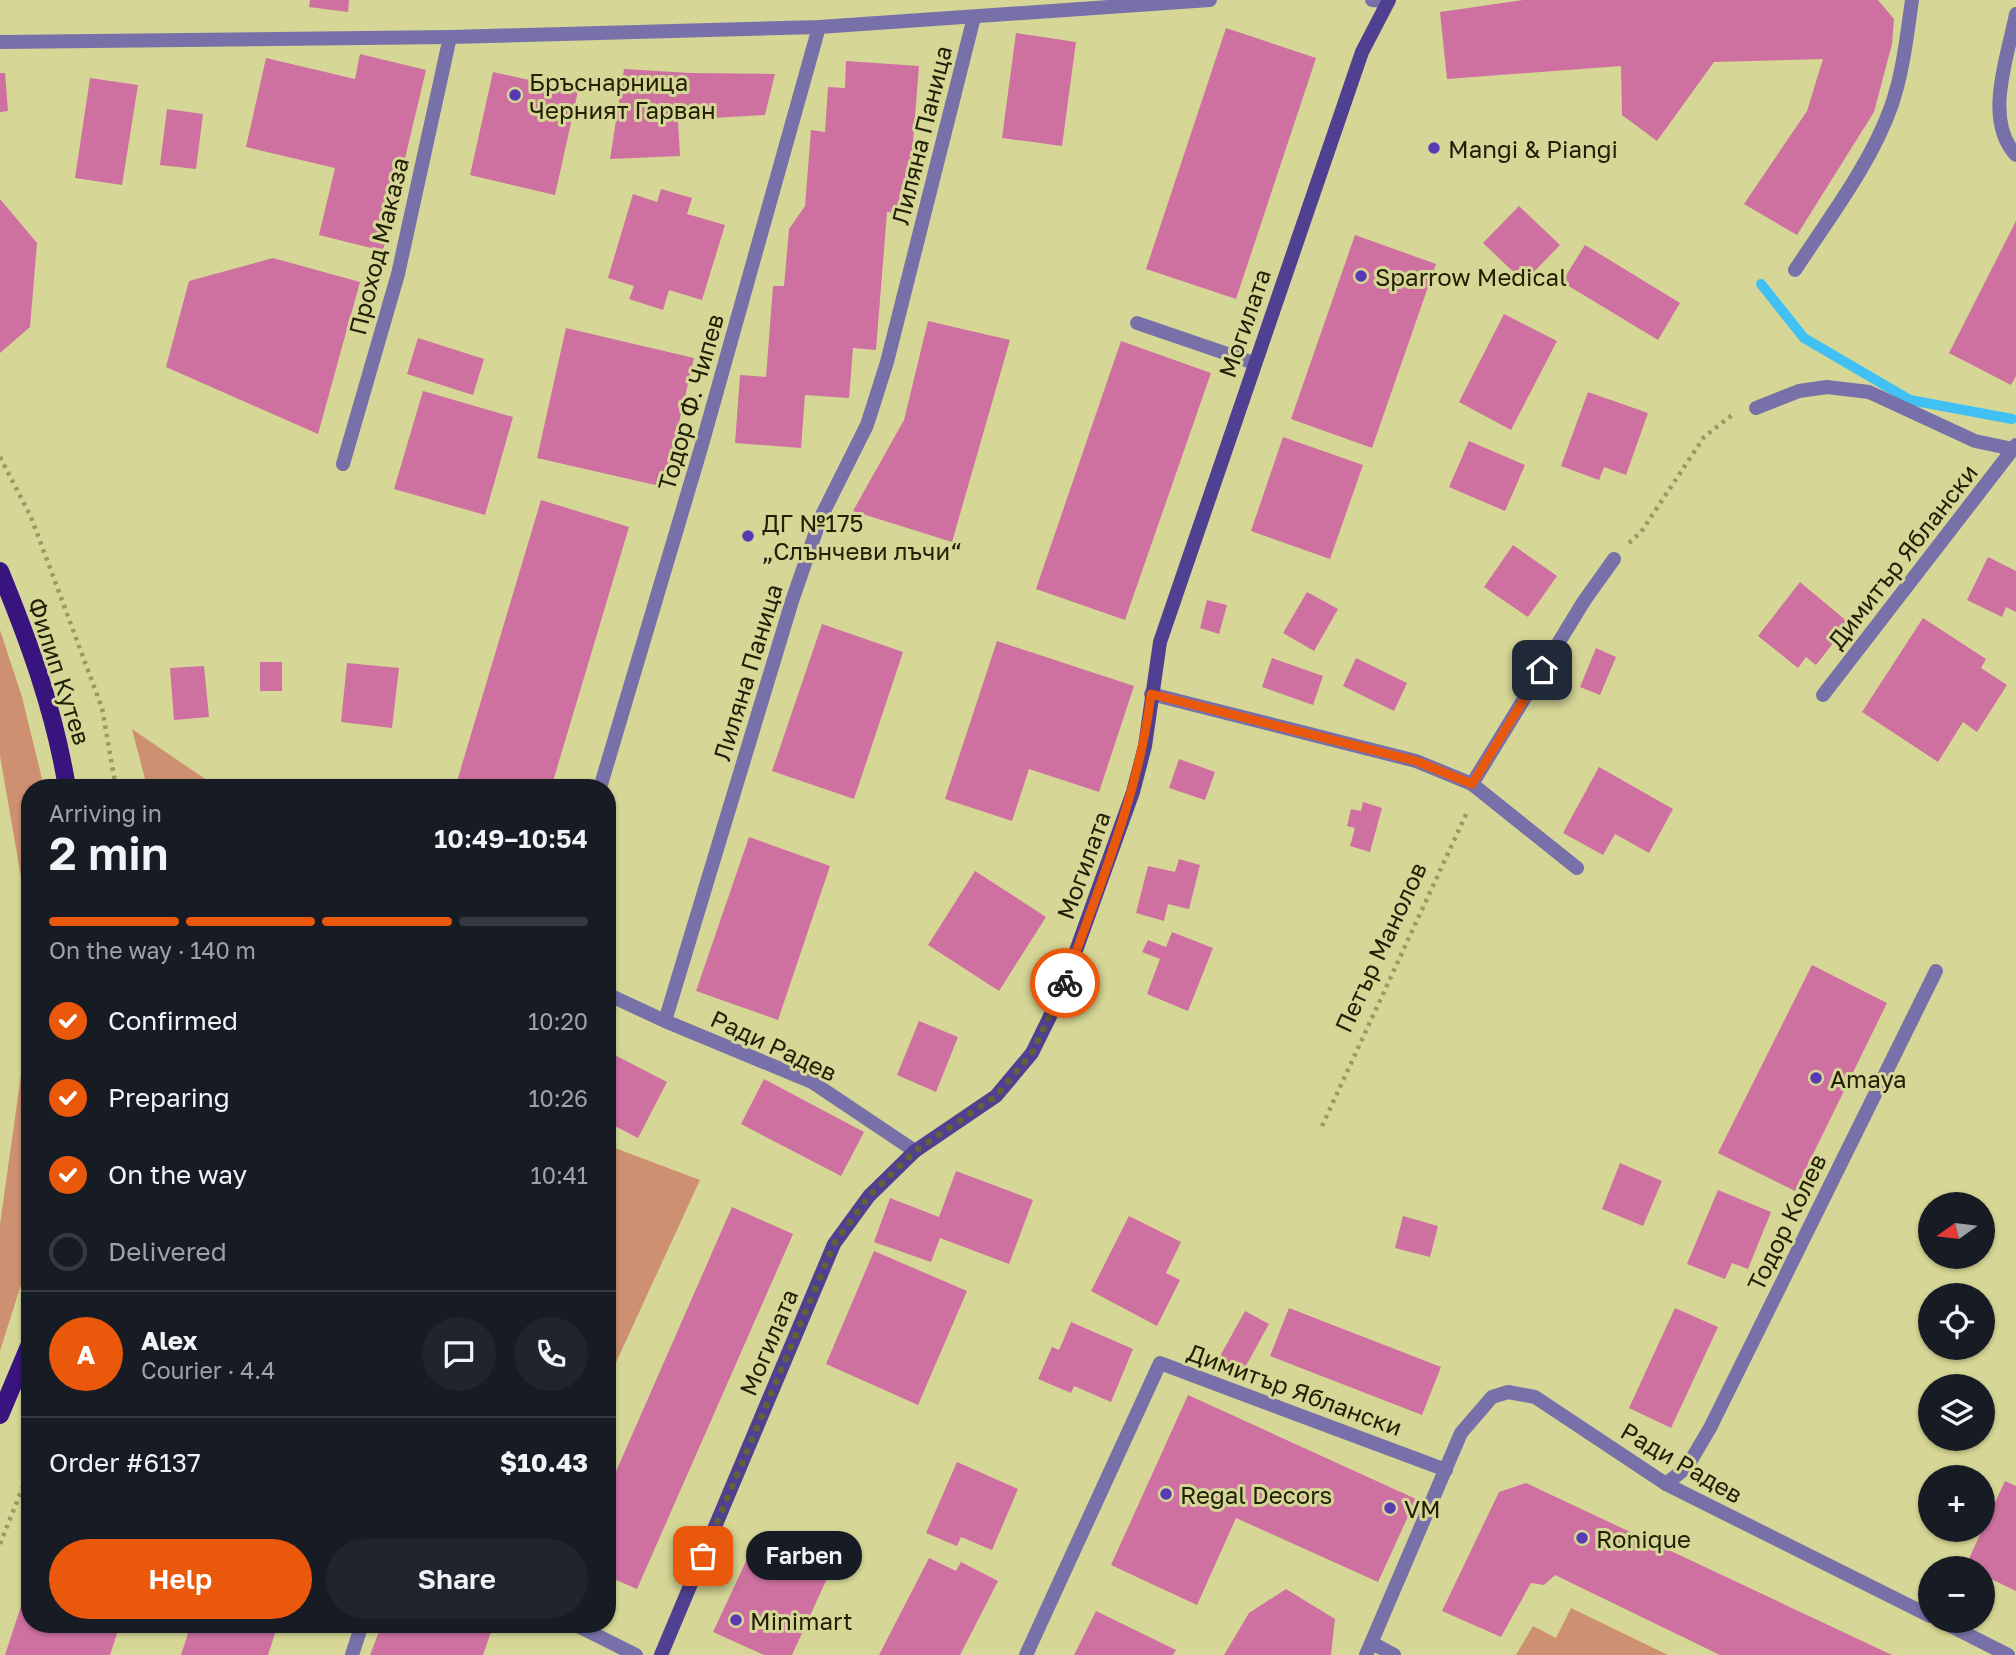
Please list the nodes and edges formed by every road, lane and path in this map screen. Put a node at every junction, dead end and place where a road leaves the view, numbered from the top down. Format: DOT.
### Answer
graph roads {
  1 [pos="1210,0"];
  2 [pos="1382,0"];
  3 [pos="1912,0"];
  4 [pos="2016,14"];
  5 [pos="974,17"];
  6 [pos="819,27"];
  7 [pos="450,37"];
  8 [pos="0,42"];
  9 [pos="2016,155"];
  10 [pos="1795,270"];
  11 [pos="1137,323"];
  12 [pos="1254,363"];
  13 [pos="1756,408"];
  14 [pos="2015,447"];
  15 [pos="0,457"];
  16 [pos="343,464"];
  17 [pos="1614,559"];
  18 [pos="0,572"];
  19 [pos="1151,694"];
  20 [pos="1824,695"];
  21 [pos="66,779"];
  22 [pos="114,779"];
  23 [pos="603,779"];
  24 [pos="1476,785"];
  25 [pos="1577,868"];
  26 [pos="1936,971"];
  27 [pos="616,998"];
  28 [pos="665,1021"];
  29 [pos="1322,1126"];
  30 [pos="915,1151"];
  31 [pos="21,1366"];
  32 [pos="0,1416"];
  33 [pos="1446,1470"];
  34 [pos="1666,1484"];
  35 [pos="21,1492"];
  36 [pos="0,1544"];
  37 [pos="1918,1610"];
  38 [pos="359,1633"];
  39 [pos="592,1633"];
  40 [pos="1965,1633"];
  41 [pos="1369,1649"];
  42 [pos="352,1655"];
  43 [pos="636,1655"];
  44 [pos="662,1655"];
  45 [pos="1026,1655"];
  46 [pos="1394,1655"];
  47 [pos="2008,1655"];
  1 -- 5 [label="street"];
  2 -- 12 [label="street, Могилата"];
  3 -- 10 [label="street"];
  4 -- 9 [label="street"];
  5 -- 6 [label="street"];
  5 -- 28 [label="street, Лиляна Паница"];
  6 -- 7 [label="street"];
  6 -- 23 [label="street, Тодор Ф. Чипев"];
  7 -- 8 [label="street"];
  7 -- 16 [label="street, Проход Маказа"];
  11 -- 12 [label="street"];
  12 -- 19 [label="street, Могилата"];
  13 -- 14 [label="street"];
  13 -- 17 [label="path"];
  14 -- 20 [label="street, Димитър Яблански"];
  15 -- 22 [label="path"];
  17 -- 24 [label="street"];
  18 -- 21 [label="main road, Филип Кутев"];
  19 -- 24 [label="street"];
  19 -- 30 [label="street, Могилата"];
  24 -- 25 [label="street"];
  24 -- 29 [label="path, Петър Манолов"];
  26 -- 34 [label="street, Тодор Колев"];
  27 -- 28 [label="street, Ради Радев"];
  28 -- 30 [label="street, Ради Радев"];
  30 -- 44 [label="street, Могилата"];
  31 -- 32 [label="main road"];
  33 -- 34 [label="street, Ради Радев"];
  33 -- 41 [label="street"];
  33 -- 45 [label="street, Димитър Яблански"];
  34 -- 37 [label="street, Ради Радев"];
  35 -- 36 [label="path"];
  38 -- 42 [label="street"];
  39 -- 43 [label="street"];
  40 -- 47 [label="street"];
  41 -- 46 [label="street"];
}
